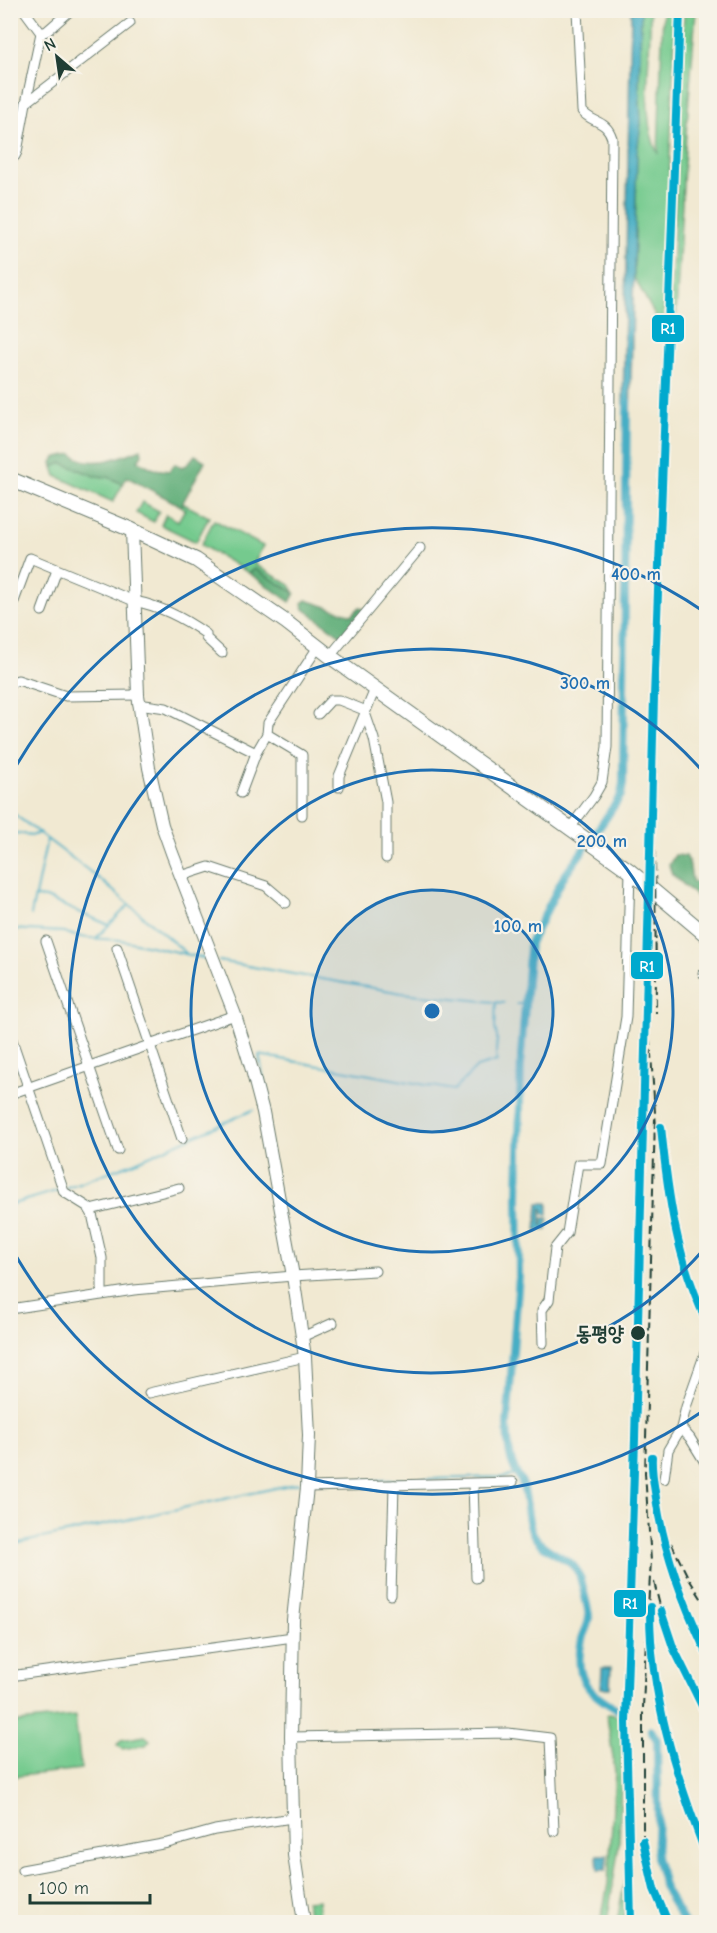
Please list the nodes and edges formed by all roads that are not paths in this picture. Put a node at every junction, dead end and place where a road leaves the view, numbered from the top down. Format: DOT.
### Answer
graph roads {
  1 [pos="24,10"];
  2 [pos="71,10"];
  3 [pos="577,10"];
  4 [pos="130,23"];
  5 [pos="41,33"];
  6 [pos="26,103"];
  7 [pos="10,160"];
  8 [pos="10,479"];
  9 [pos="132,530"];
  10 [pos="420,548"];
  11 [pos="57,570"];
  12 [pos="134,601"];
  13 [pos="10,604"];
  14 [pos="42,611"];
  15 [pos="318,647"];
  16 [pos="222,653"];
  17 [pos="330,656"];
  18 [pos="10,683"];
  19 [pos="375,688"];
  20 [pos="138,700"];
  21 [pos="364,711"];
  22 [pos="318,714"];
  23 [pos="267,734"];
  24 [pos="256,753"];
  25 [pos="339,787"];
  26 [pos="241,793"];
  27 [pos="302,815"];
  28 [pos="575,831"];
  29 [pos="386,858"];
  30 [pos="630,871"];
  31 [pos="181,876"];
  32 [pos="286,903"];
  33 [pos="706,935"];
  34 [pos="46,940"];
  35 [pos="117,948"];
  36 [pos="234,1015"];
  37 [pos="10,1034"];
  38 [pos="150,1045"];
  39 [pos="90,1066"];
  40 [pos="29,1088"];
  41 [pos="10,1094"];
  42 [pos="182,1139"];
  43 [pos="118,1150"];
  44 [pos="179,1188"];
  45 [pos="90,1210"];
  46 [pos="375,1271"];
  47 [pos="293,1276"];
  48 [pos="102,1294"];
  49 [pos="10,1309"];
  50 [pos="333,1323"];
  51 [pos="302,1337"];
  52 [pos="543,1343"];
  53 [pos="706,1350"];
  54 [pos="305,1357"];
  55 [pos="149,1393"];
  56 [pos="681,1428"];
  57 [pos="706,1464"];
  58 [pos="664,1479"];
  59 [pos="513,1482"];
  60 [pos="473,1484"];
  61 [pos="394,1485"];
  62 [pos="307,1487"];
  63 [pos="477,1578"];
  64 [pos="391,1595"];
  65 [pos="293,1637"];
  66 [pos="10,1676"];
  67 [pos="291,1737"];
  68 [pos="292,1818"];
  69 [pos="554,1831"];
  70 [pos="22,1870"];
  71 [pos="304,1923"];
  1 -- 5 [label="street"];
  2 -- 5 [label="street"];
  3 -- 28 [label="street"];
  4 -- 6 [label="street"];
  5 -- 6 [label="street"];
  6 -- 7 [label="street"];
  8 -- 9 [label="main road"];
  9 -- 12 [label="street"];
  9 -- 15 [label="main road"];
  10 -- 17 [label="street"];
  11 -- 12 [label="street"];
  11 -- 13 [label="street"];
  11 -- 14 [label="street"];
  12 -- 16 [label="street"];
  12 -- 20 [label="street"];
  15 -- 17 [label="main road"];
  15 -- 23 [label="street"];
  17 -- 19 [label="main road"];
  18 -- 20 [label="street"];
  19 -- 21 [label="street"];
  19 -- 28 [label="main road"];
  20 -- 24 [label="street"];
  20 -- 31 [label="street"];
  21 -- 22 [label="street"];
  21 -- 25 [label="street"];
  21 -- 29 [label="street"];
  23 -- 24 [label="street"];
  23 -- 27 [label="street"];
  24 -- 26 [label="street"];
  28 -- 30 [label="main road"];
  30 -- 33 [label="main road"];
  30 -- 52 [label="street"];
  31 -- 32 [label="street"];
  31 -- 36 [label="street"];
  34 -- 39 [label="street"];
  35 -- 38 [label="street"];
  36 -- 38 [label="street"];
  36 -- 47 [label="street"];
  37 -- 40 [label="street"];
  38 -- 39 [label="street"];
  38 -- 42 [label="street"];
  39 -- 40 [label="street"];
  39 -- 43 [label="street"];
  40 -- 41 [label="street"];
  40 -- 45 [label="street"];
  44 -- 45 [label="street"];
  45 -- 48 [label="street"];
  46 -- 47 [label="street"];
  47 -- 48 [label="street"];
  47 -- 51 [label="street"];
  48 -- 49 [label="street"];
  50 -- 51 [label="street"];
  51 -- 54 [label="street"];
  53 -- 56 [label="street"];
  54 -- 55 [label="street"];
  54 -- 62 [label="street"];
  56 -- 57 [label="street"];
  56 -- 58 [label="street"];
  59 -- 60 [label="street"];
  60 -- 61 [label="street"];
  60 -- 63 [label="street"];
  61 -- 62 [label="street"];
  61 -- 64 [label="street"];
  62 -- 65 [label="street"];
  65 -- 66 [label="street"];
  65 -- 67 [label="street"];
  67 -- 68 [label="street"];
  67 -- 69 [label="street"];
  68 -- 70 [label="street"];
  68 -- 71 [label="street"];
}
